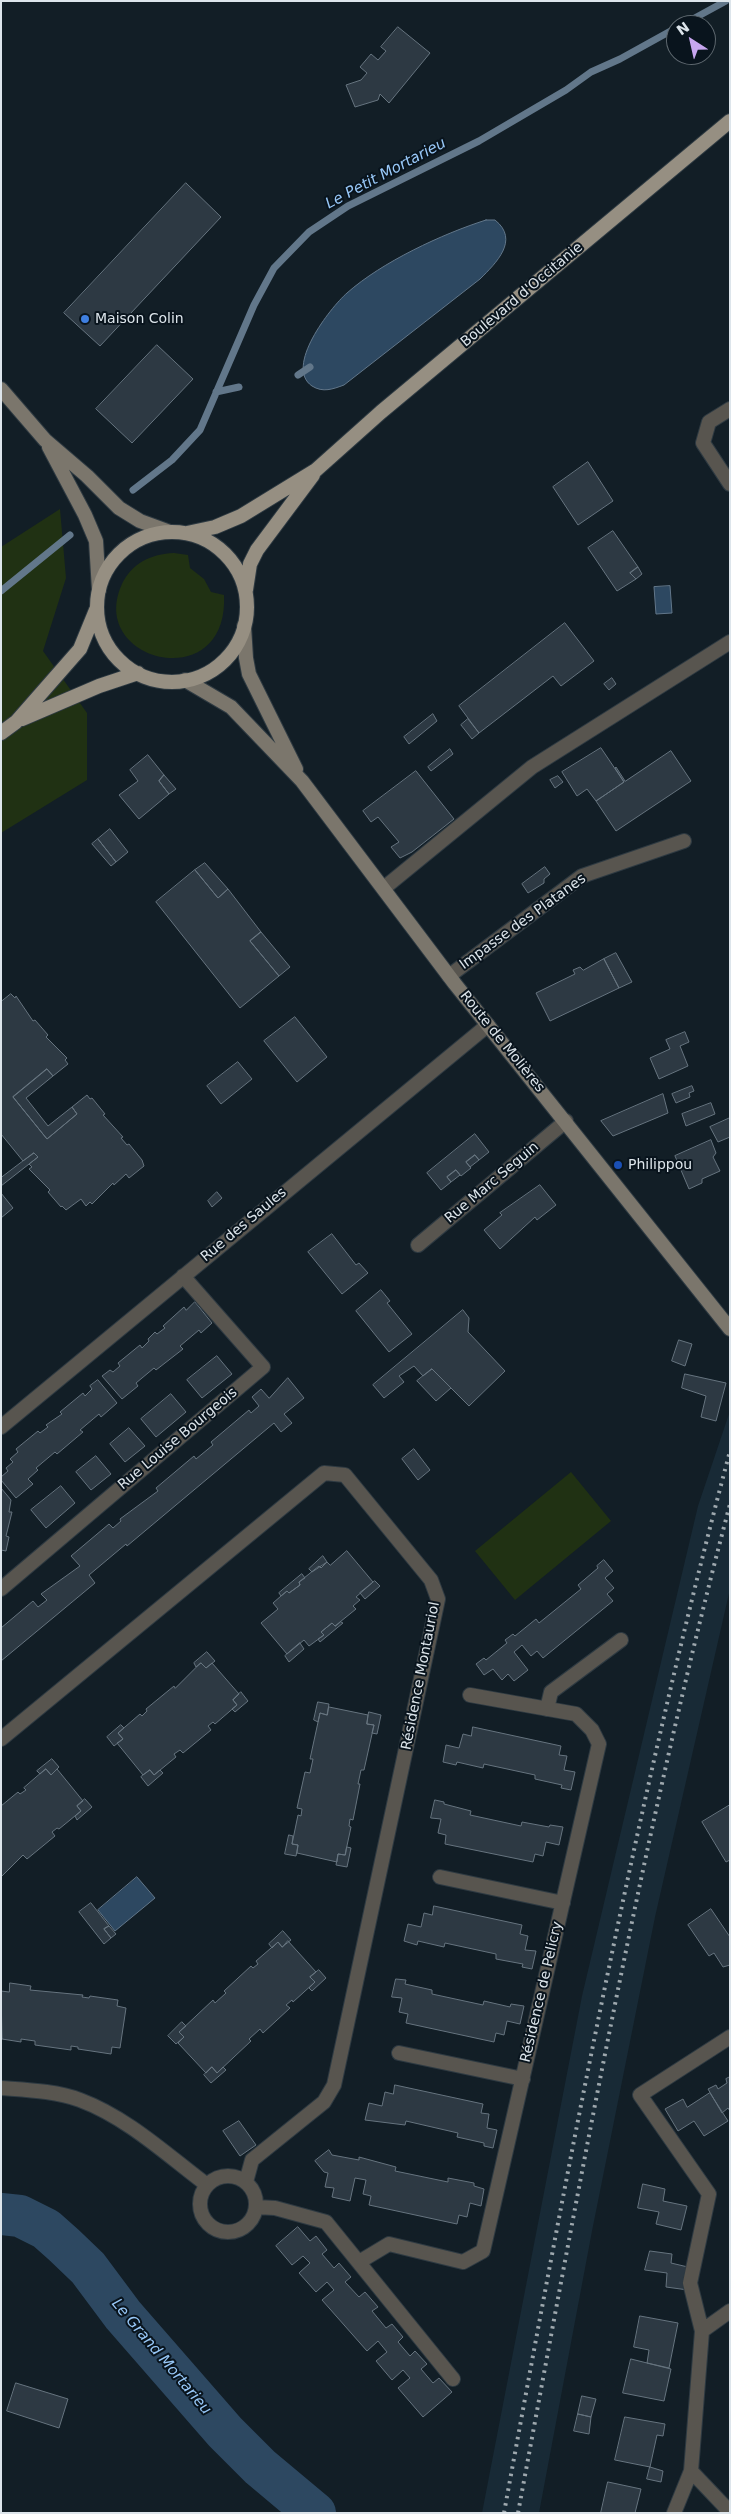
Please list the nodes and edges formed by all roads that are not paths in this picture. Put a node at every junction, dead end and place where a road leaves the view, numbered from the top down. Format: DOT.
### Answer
graph roads {
  1 [pos="730,121"];
  2 [pos="1,389"];
  3 [pos="730,409"];
  4 [pos="45,440"];
  5 [pos="316,470"];
  6 [pos="730,484"];
  7 [pos="170,532"];
  8 [pos="187,533"];
  9 [pos="99,590"];
  10 [pos="246,591"];
  11 [pos="97,606"];
  12 [pos="244,626"];
  13 [pos="730,642"];
  14 [pos="138,673"];
  15 [pos="185,680"];
  16 [pos="16,722"];
  17 [pos="1,733"];
  18 [pos="302,781"];
  19 [pos="684,841"];
  20 [pos="384,888"];
  21 [pos="449,976"];
  22 [pos="488,1025"];
  23 [pos="566,1121"];
  24 [pos="418,1245"];
  25 [pos="183,1276"];
  26 [pos="730,1329"];
  27 [pos="1,1427"];
  28 [pos="1,1589"];
  29 [pos="621,1640"];
  30 [pos="470,1695"];
  31 [pos="547,1709"];
  32 [pos="1,1738"];
  33 [pos="440,1877"];
  34 [pos="563,1903"];
  35 [pos="730,2037"];
  36 [pos="399,2053"];
  37 [pos="523,2079"];
  38 [pos="1,2088"];
  39 [pos="246,2182"];
  40 [pos="207,2185"];
  41 [pos="256,2208"];
  42 [pos="359,2262"];
  43 [pos="730,2311"];
  44 [pos="702,2331"];
  45 [pos="453,2379"];
  46 [pos="691,2471"];
  47 [pos="730,2512"];
  48 [pos="674,2513"];
  1 -- 5 [label="main road, Boulevard d'Occitanie"];
  2 -- 4 [label="main road"];
  3 -- 6 [label="street"];
  4 -- 7 [label="main road"];
  4 -- 9 [label="main road"];
  5 -- 8 [label="main road, Boulevard d'Occitanie"];
  5 -- 10 [label="main road, Boulevard d'Occitanie"];
  7 -- 8 [label="main road"];
  7 -- 9 [label="main road"];
  8 -- 10 [label="main road"];
  9 -- 11 [label="main road"];
  10 -- 12 [label="main road"];
  11 -- 14 [label="main road"];
  11 -- 16 [label="main road"];
  12 -- 15 [label="main road"];
  12 -- 18 [label="main road, Route de Molières"];
  13 -- 20 [label="street"];
  14 -- 15 [label="main road"];
  14 -- 16 [label="main road"];
  15 -- 18 [label="main road, Route de Molières"];
  16 -- 17 [label="main road"];
  18 -- 20 [label="main road, Route de Molières"];
  19 -- 21 [label="street, Impasse des Platanes"];
  20 -- 21 [label="main road, Route de Molières"];
  21 -- 22 [label="main road, Route de Molières"];
  22 -- 23 [label="main road, Route de Molières"];
  22 -- 25 [label="street, Rue des Saules"];
  23 -- 24 [label="street, Rue Marc Seguin"];
  23 -- 26 [label="main road, Route de Molières"];
  25 -- 27 [label="street, Rue des Saules"];
  25 -- 28 [label="street, Rue Louise Bourgeois"];
  29 -- 31 [label="street"];
  30 -- 31 [label="street, Résidence de Pelicry"];
  31 -- 34 [label="street, Résidence de Pelicry"];
  32 -- 39 [label="street, Résidence Montauriol"];
  33 -- 34 [label="street"];
  34 -- 37 [label="street, Résidence de Pelicry"];
  35 -- 44 [label="street"];
  36 -- 37 [label="street"];
  37 -- 42 [label="street, Résidence de Pelicry"];
  38 -- 40 [label="street"];
  39 -- 40 [label="street"];
  39 -- 41 [label="street"];
  40 -- 41 [label="street"];
  41 -- 42 [label="street"];
  42 -- 45 [label="street"];
  43 -- 44 [label="street"];
  44 -- 46 [label="street"];
  46 -- 47 [label="street"];
  46 -- 48 [label="street"];
}
